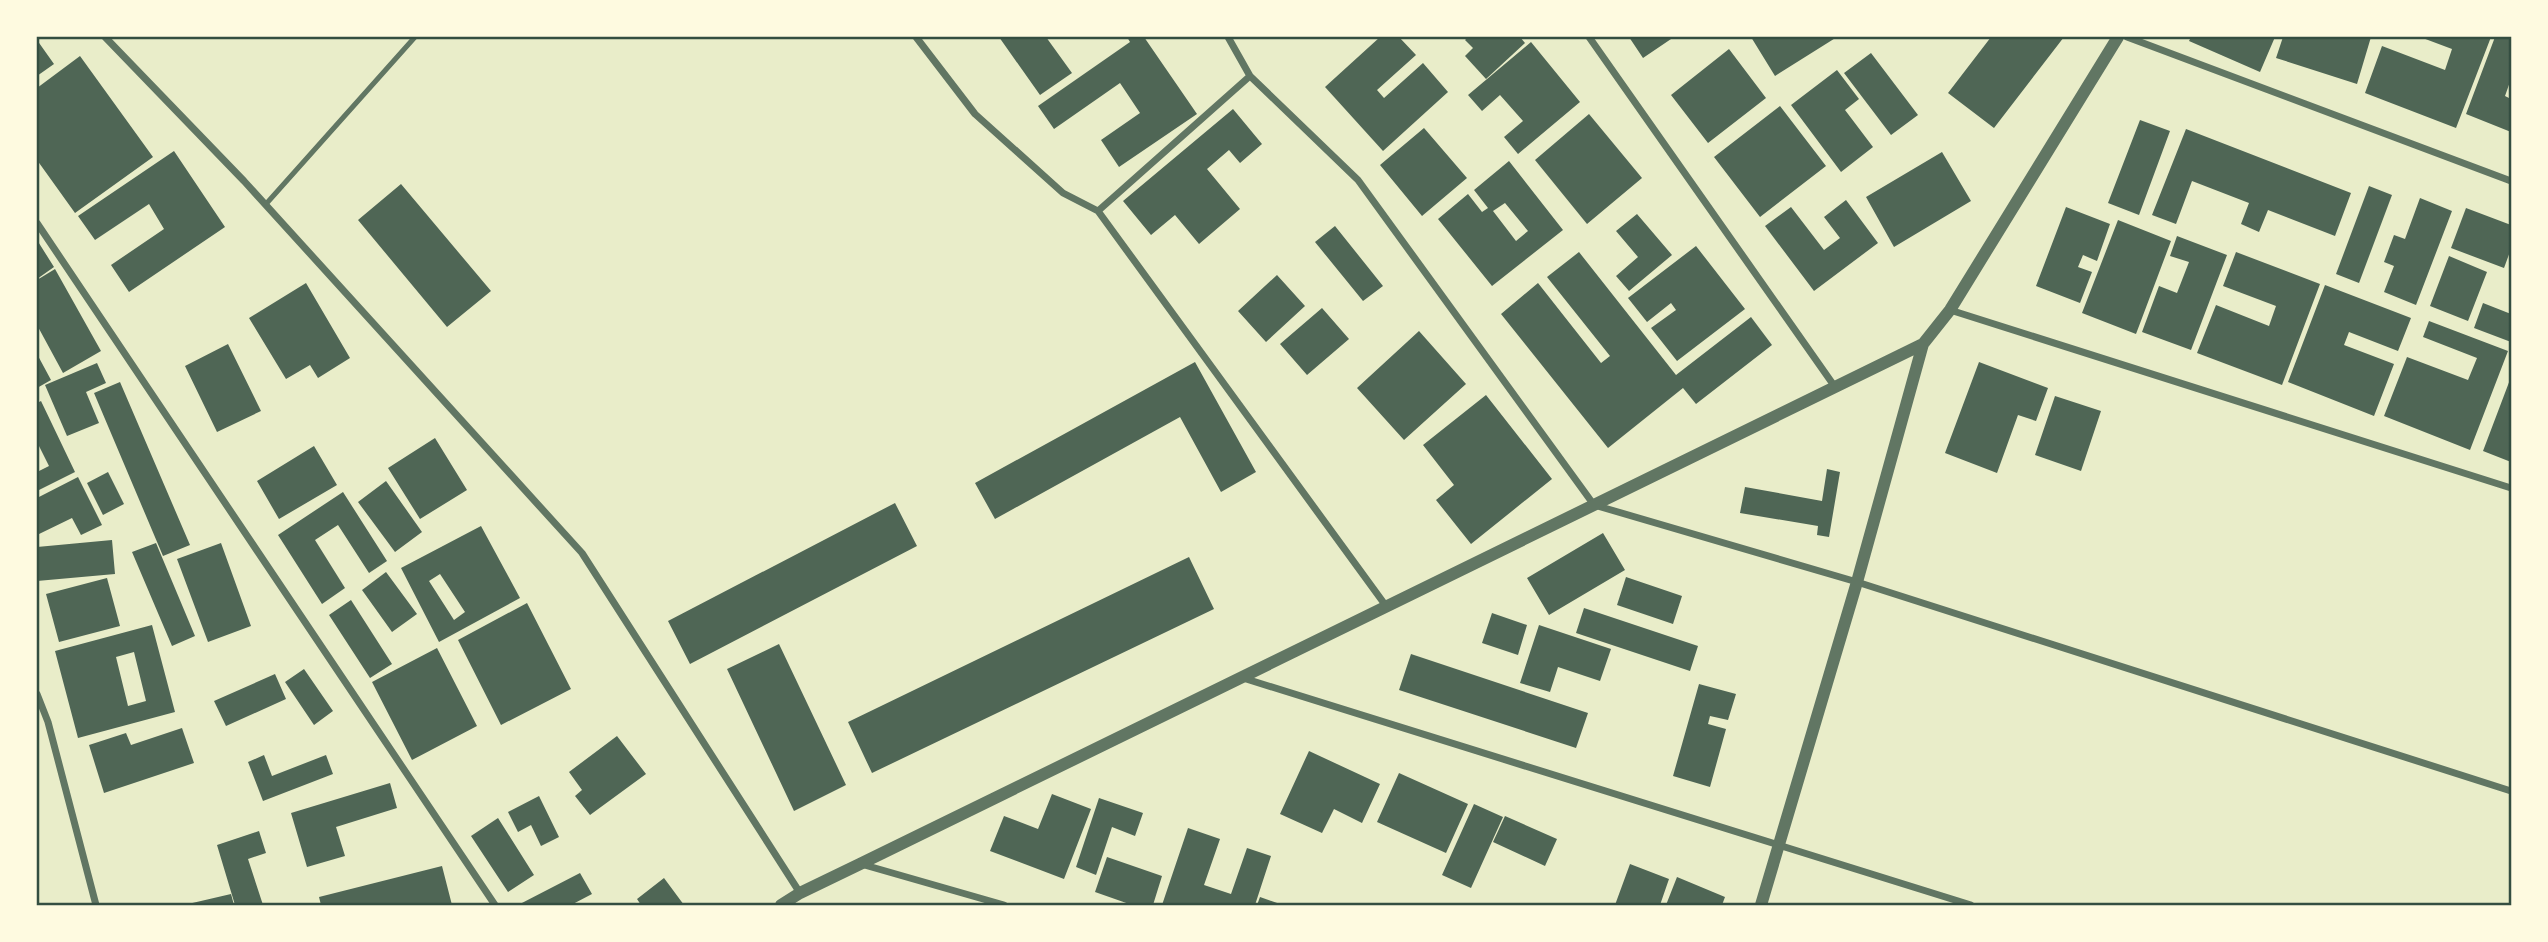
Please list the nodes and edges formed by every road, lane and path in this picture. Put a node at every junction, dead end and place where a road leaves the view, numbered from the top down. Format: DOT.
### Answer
graph roads {
  1 [pos="104,37"];
  2 [pos="415,37"];
  3 [pos="916,37"];
  4 [pos="1228,37"];
  5 [pos="1589,37"];
  6 [pos="2118,37"];
  7 [pos="2127,37"];
  8 [pos="1250,76"];
  9 [pos="2511,181"];
  10 [pos="266,204"];
  11 [pos="1098,211"];
  12 [pos="37,223"];
  13 [pos="1950,310"];
  14 [pos="1923,344"];
  15 [pos="1835,387"];
  16 [pos="2511,488"];
  17 [pos="1594,505"];
  18 [pos="1857,582"];
  19 [pos="1386,606"];
  20 [pos="1242,677"];
  21 [pos="37,694"];
  22 [pos="2511,791"];
  23 [pos="1778,845"];
  24 [pos="860,864"];
  25 [pos="800,893"];
  26 [pos="96,905"];
  27 [pos="495,905"];
  28 [pos="781,905"];
  29 [pos="1004,905"];
  30 [pos="1760,905"];
  31 [pos="1971,905"];
  1 -- 10 [label="street"];
  2 -- 10 [label="lane"];
  3 -- 11 [label="street"];
  4 -- 8 [label="street"];
  5 -- 15 [label="street"];
  6 -- 13 [label="street"];
  7 -- 9 [label="street"];
  8 -- 11 [label="street"];
  8 -- 17 [label="street"];
  10 -- 25 [label="street"];
  11 -- 19 [label="street"];
  12 -- 27 [label="street"];
  13 -- 14 [label="street"];
  13 -- 16 [label="street"];
  14 -- 15 [label="street"];
  14 -- 18 [label="street"];
  15 -- 17 [label="street"];
  17 -- 18 [label="street"];
  17 -- 19 [label="street"];
  18 -- 22 [label="street"];
  18 -- 23 [label="street"];
  19 -- 20 [label="street"];
  20 -- 23 [label="street"];
  20 -- 24 [label="street"];
  21 -- 26 [label="street"];
  23 -- 30 [label="street"];
  23 -- 31 [label="street"];
  24 -- 25 [label="street"];
  24 -- 29 [label="street"];
  25 -- 28 [label="street"];
}
